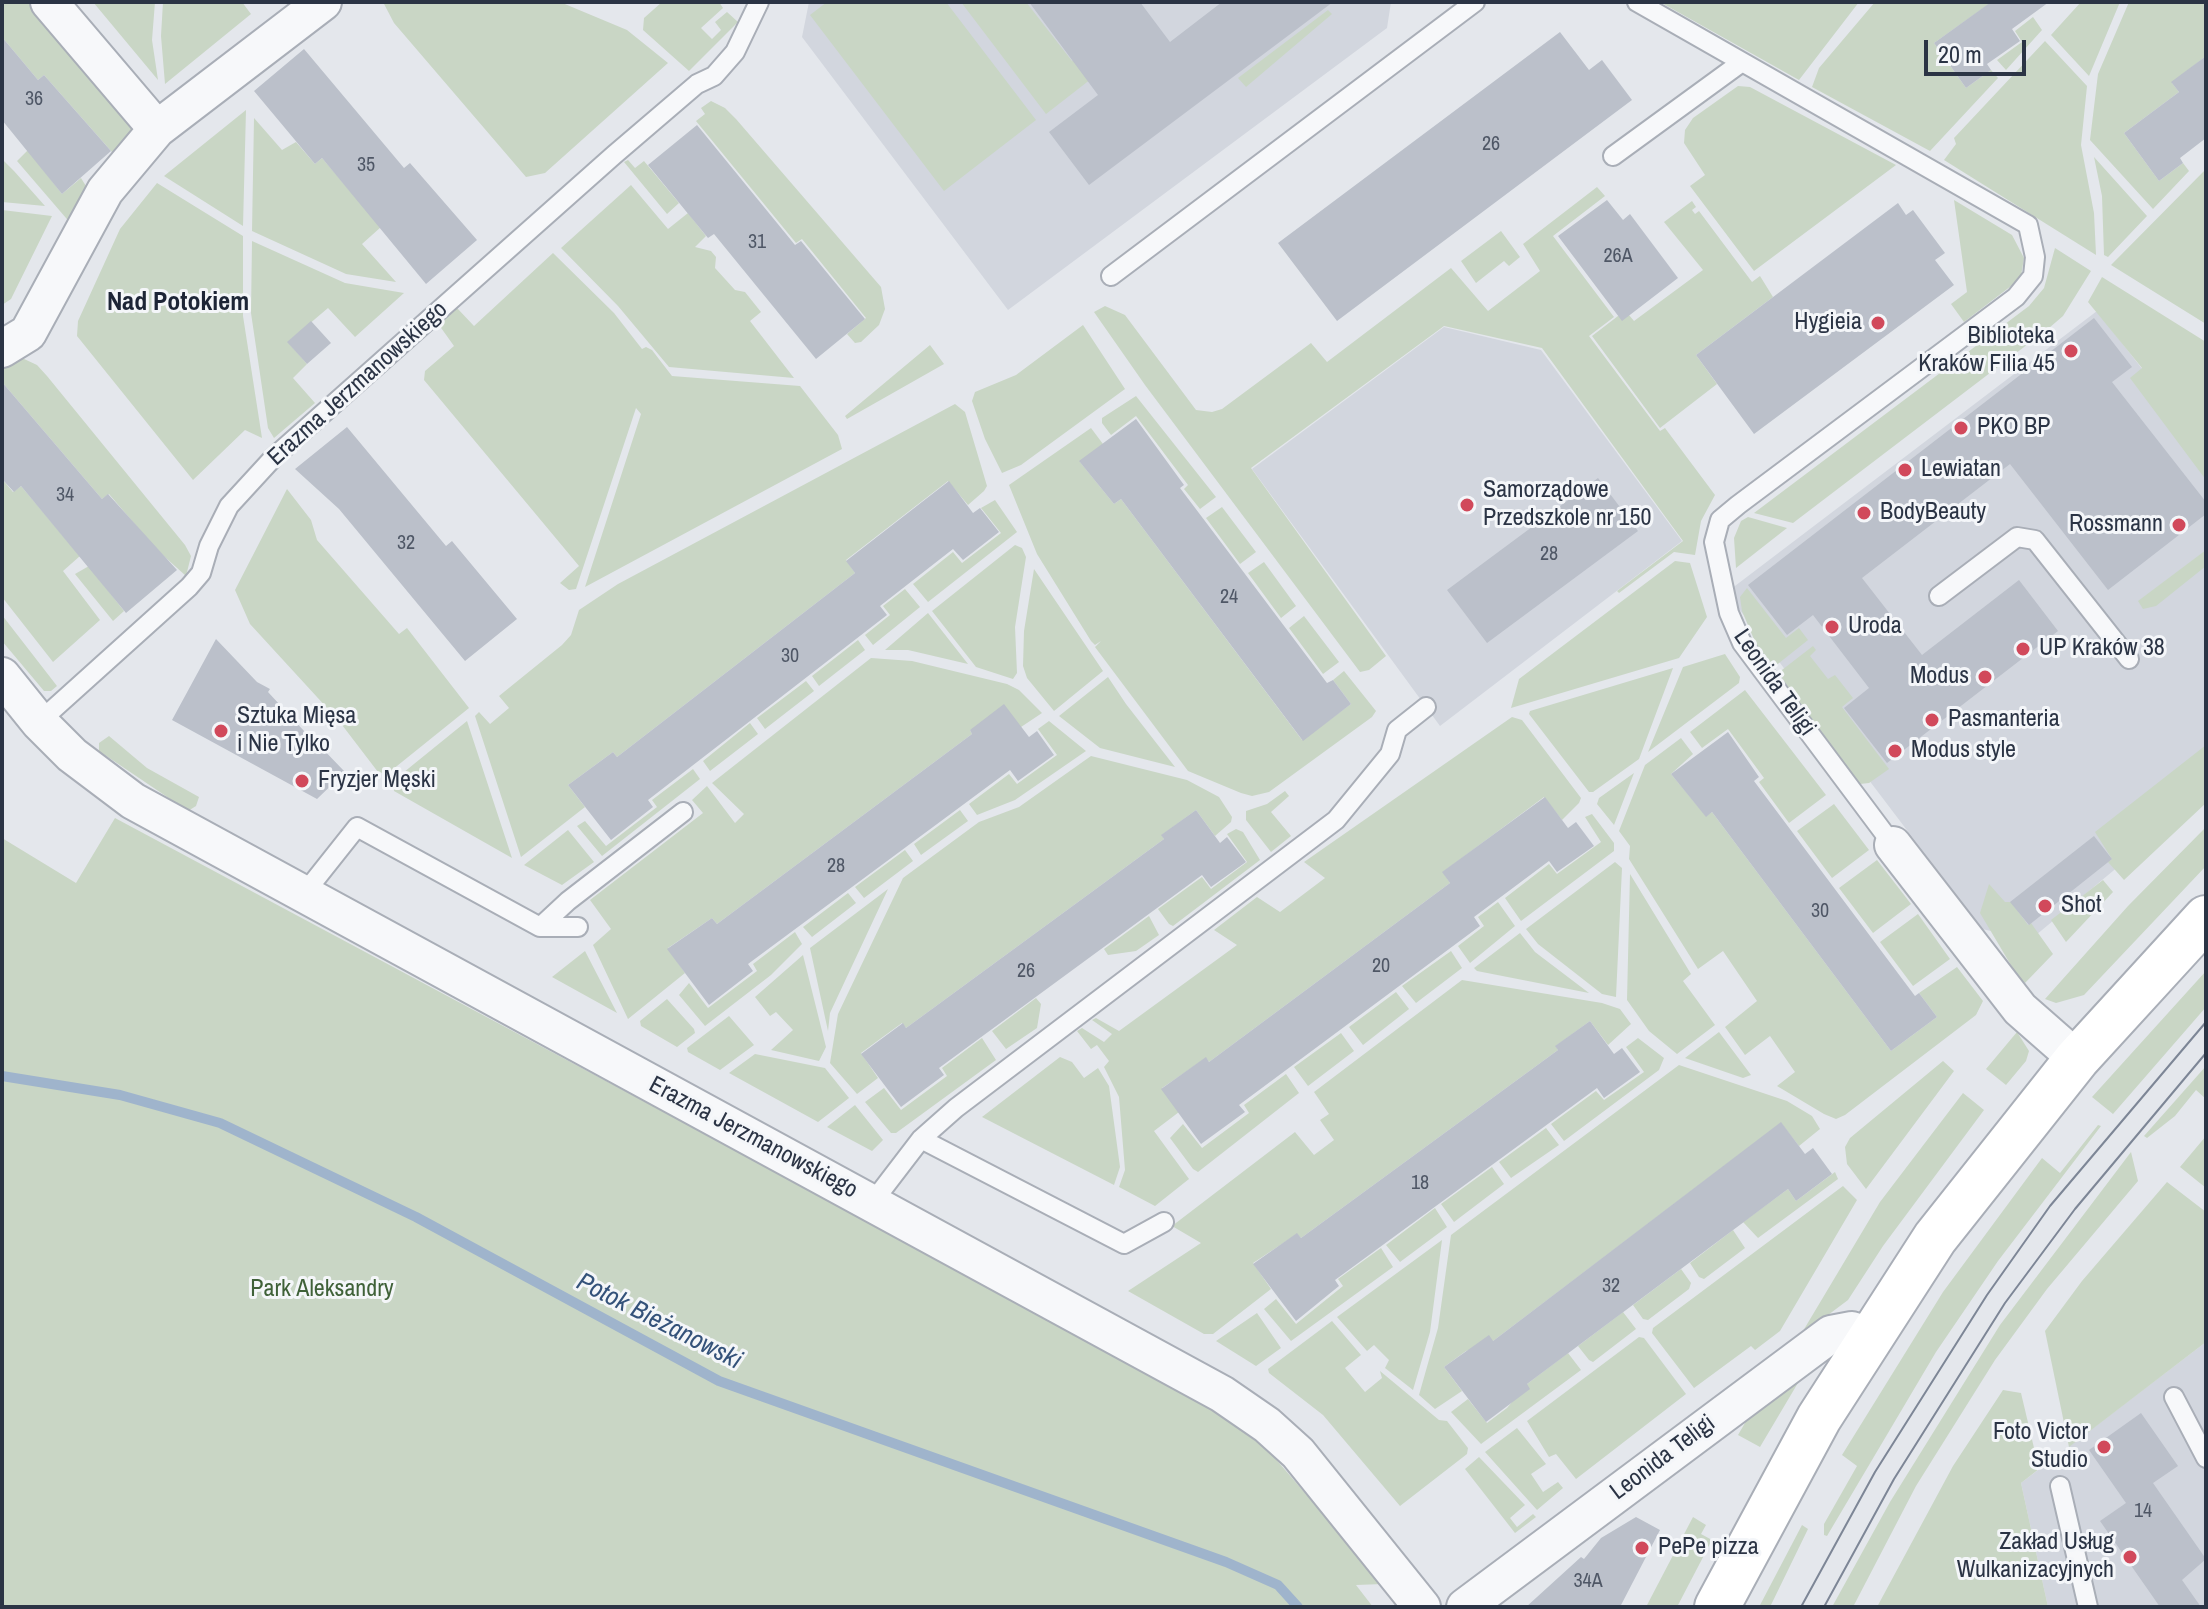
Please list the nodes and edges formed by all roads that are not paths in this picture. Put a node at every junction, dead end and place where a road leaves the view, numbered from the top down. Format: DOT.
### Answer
graph roads {
  1 [pos="49,2"];
  2 [pos="323,2"];
  3 [pos="759,2"];
  4 [pos="1475,2"];
  5 [pos="1637,2"];
  6 [pos="1742,62"];
  7 [pos="157,129"];
  8 [pos="1613,156"];
  9 [pos="1111,276"];
  10 [pos="2,349"];
  11 [pos="1939,596"];
  12 [pos="2129,659"];
  13 [pos="2,676"];
  14 [pos="1426,707"];
  15 [pos="39,722"];
  16 [pos="683,812"];
  17 [pos="1893,845"];
  18 [pos="303,895"];
  19 [pos="2206,918"];
  20 [pos="540,927"];
  21 [pos="578,927"];
  22 [pos="2077,1059"];
  23 [pos="921,1139"];
  24 [pos="872,1203"];
  25 [pos="1164,1222"];
  26 [pos="1868,1337"];
  27 [pos="2174,1397"];
  28 [pos="2206,1458"];
  29 [pos="2060,1486"];
  30 [pos="1422,1607"];
  31 [pos="1465,1607"];
  32 [pos="1717,1607"];
  33 [pos="2088,1607"];
  1 -- 7 [label="street"];
  2 -- 7 [label="street"];
  3 -- 15 [label="lane, Erazma Jerzmanowskiego"];
  4 -- 9 [label="lane"];
  5 -- 6 [label="lane"];
  6 -- 8 [label="lane"];
  6 -- 17 [label="lane, Leonida Teligi"];
  7 -- 10 [label="street"];
  11 -- 12 [label="lane"];
  13 -- 15 [label="street, Erazma Jerzmanowskiego"];
  14 -- 23 [label="lane"];
  15 -- 18 [label="street, Erazma Jerzmanowskiego"];
  16 -- 20 [label="lane"];
  17 -- 22 [label="street, Leonida Teligi"];
  18 -- 20 [label="lane"];
  18 -- 24 [label="street, Erazma Jerzmanowskiego"];
  19 -- 22 [label="street"];
  20 -- 21 [label="lane"];
  22 -- 26 [label="street"];
  23 -- 24 [label="lane"];
  23 -- 25 [label="lane"];
  24 -- 30 [label="street, Erazma Jerzmanowskiego"];
  26 -- 31 [label="street, Leonida Teligi"];
  26 -- 32 [label="street"];
  27 -- 28 [label="lane"];
  29 -- 33 [label="lane"];
}
